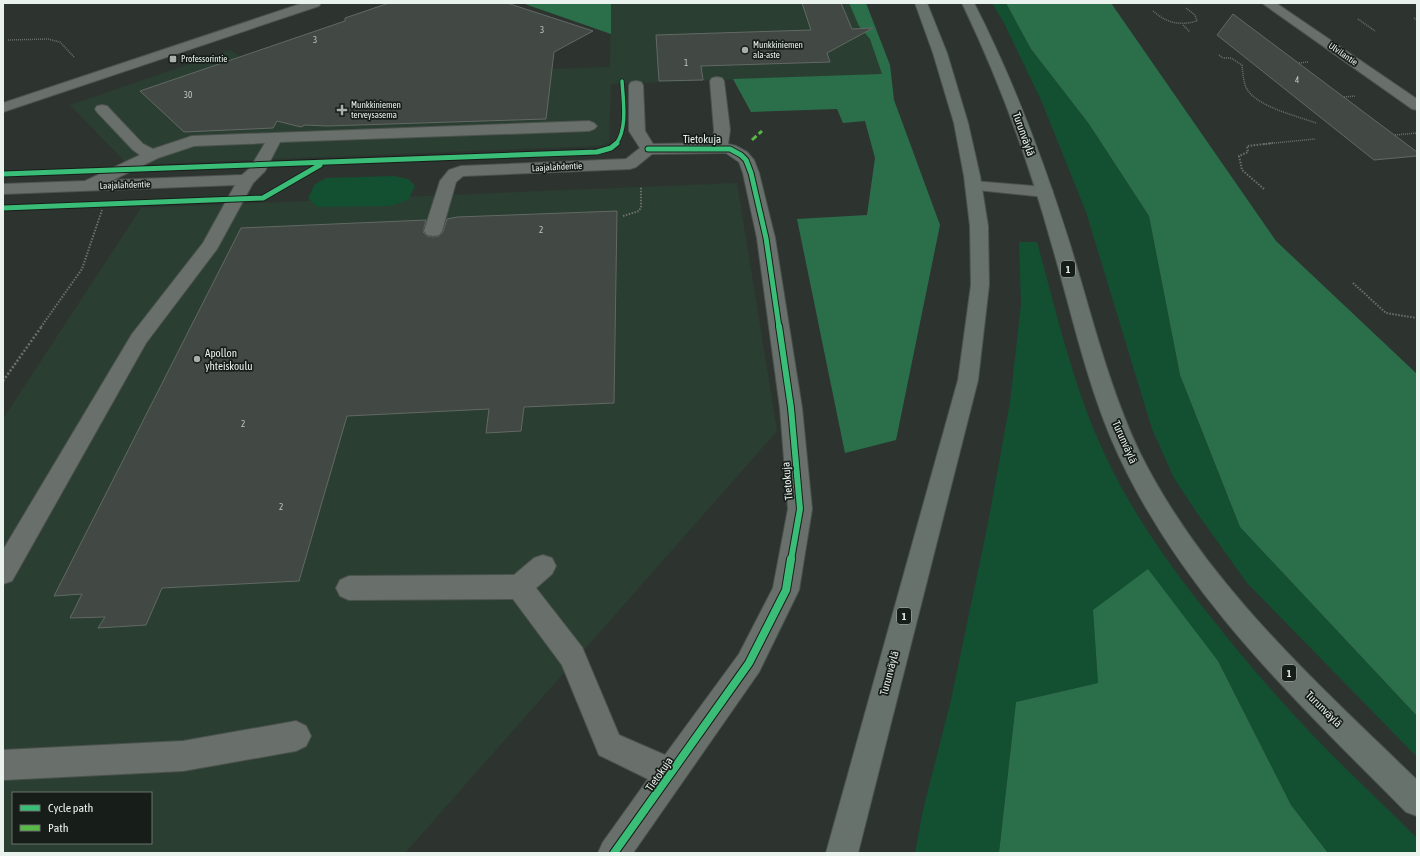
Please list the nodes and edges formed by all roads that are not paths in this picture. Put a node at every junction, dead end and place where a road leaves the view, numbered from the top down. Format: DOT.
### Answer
graph roads {
  1 [pos="315,3"];
  2 [pos="922,3"];
  3 [pos="968,3"];
  4 [pos="1268,3"];
  5 [pos="717,81"];
  6 [pos="636,85"];
  7 [pos="1417,106"];
  8 [pos="3,108"];
  9 [pos="102,109"];
  10 [pos="589,126"];
  11 [pos="275,138"];
  12 [pos="720,148"];
  13 [pos="648,150"];
  14 [pos="152,155"];
  15 [pos="246,180"];
  16 [pos="973,186"];
  17 [pos="86,187"];
  18 [pos="3,189"];
  19 [pos="1045,192"];
  20 [pos="433,231"];
  21 [pos="543,566"];
  22 [pos="3,573"];
  23 [pos="519,587"];
  24 [pos="349,588"];
  25 [pos="296,736"];
  26 [pos="3,765"];
  27 [pos="669,776"];
  28 [pos="1417,801"];
  29 [pos="614,853"];
  30 [pos="842,853"];
  1 -- 8 [label="street"];
  2 -- 16 [label="highway, Turunväylä / 1"];
  3 -- 19 [label="highway, Turunväylä / 1"];
  4 -- 7 [label="street, Ulvilantie"];
  5 -- 12 [label="street"];
  6 -- 13 [label="street"];
  9 -- 14 [label="street"];
  10 -- 11 [label="street"];
  11 -- 14 [label="street"];
  11 -- 15 [label="street"];
  12 -- 13 [label="street, Tietokuja"];
  12 -- 27 [label="street, Tietokuja"];
  13 -- 20 [label="street, Laajalahdentie"];
  14 -- 17 [label="street"];
  15 -- 17 [label="street, Laajalahdentie"];
  15 -- 22 [label="street"];
  16 -- 19 [label="street"];
  16 -- 30 [label="highway, Turunväylä / 1"];
  17 -- 18 [label="street, Laajalahdentie"];
  19 -- 28 [label="highway, Turunväylä / 1"];
  21 -- 23 [label="street"];
  23 -- 24 [label="street"];
  23 -- 27 [label="street"];
  25 -- 26 [label="street"];
  27 -- 29 [label="street, Tietokuja"];
}
